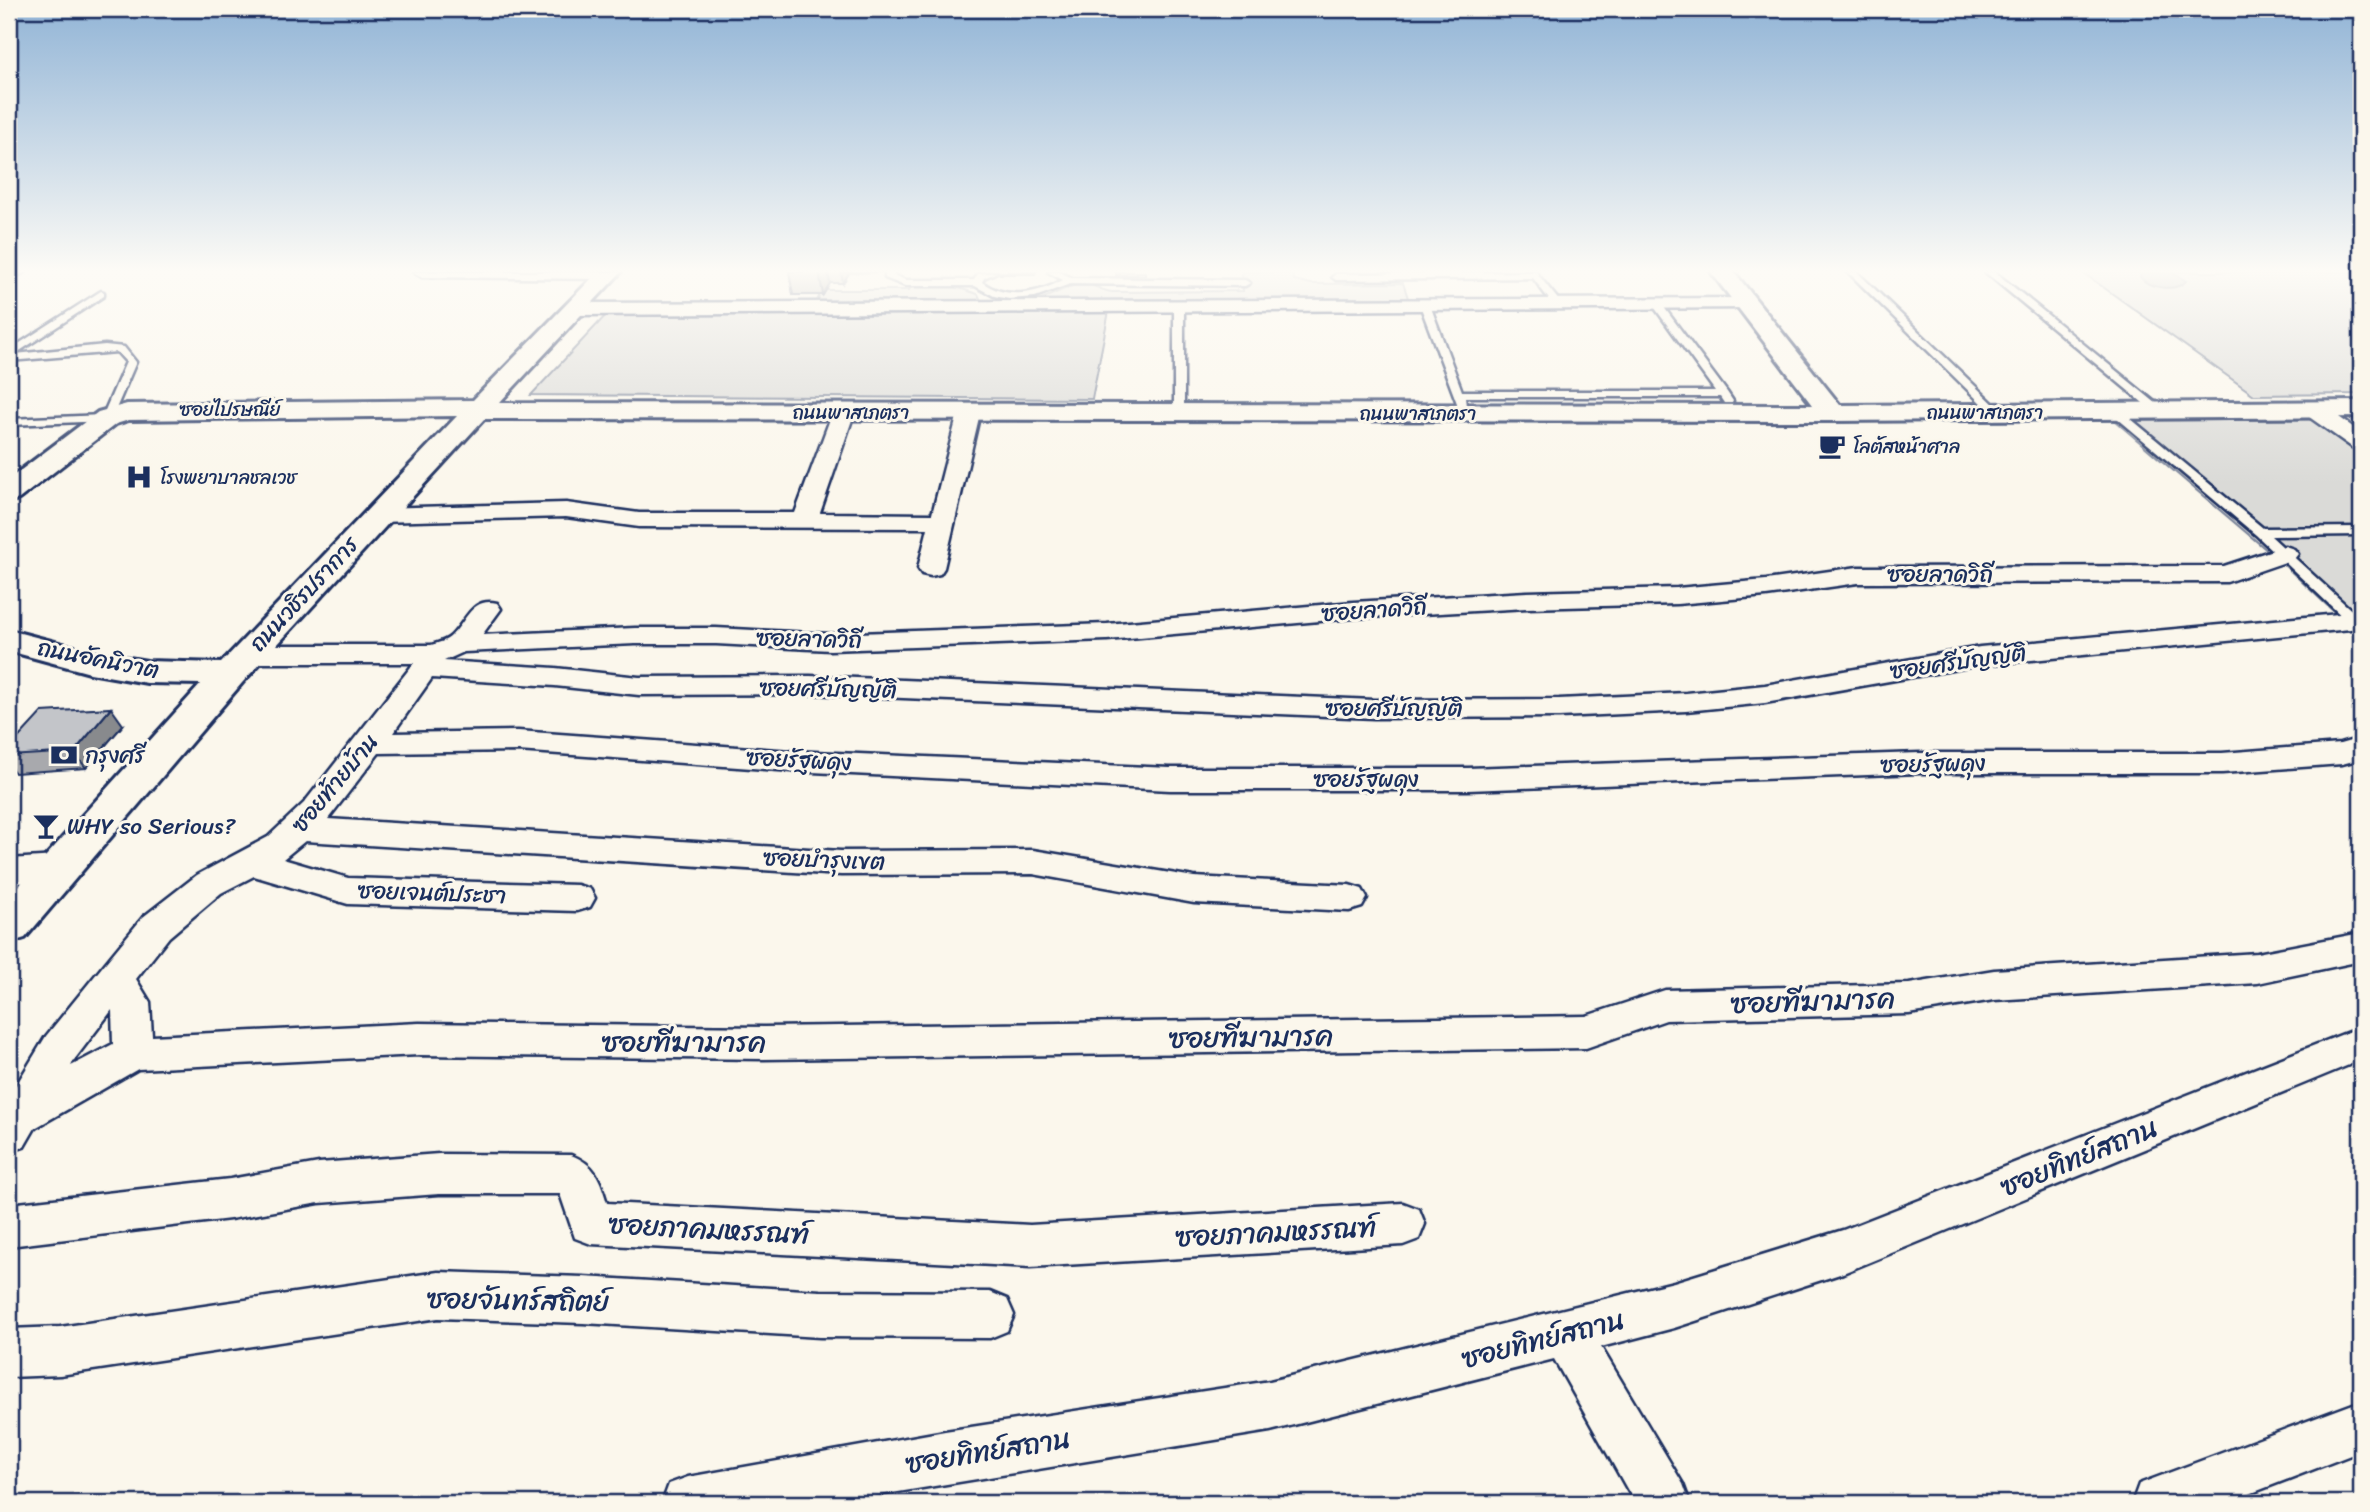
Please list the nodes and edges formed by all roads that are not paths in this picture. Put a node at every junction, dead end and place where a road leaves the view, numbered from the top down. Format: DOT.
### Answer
graph roads {
  1 [pos="29,343"];
  2 [pos="541,343"];
  3 [pos="1179,343"];
  4 [pos="1439,343"];
  5 [pos="1685,343"];
  6 [pos="1777,343"];
  7 [pos="1925,343"];
  8 [pos="2075,343"];
  9 [pos="9,356"];
  10 [pos="1730,403"];
  11 [pos="1462,404"];
  12 [pos="2313,409"];
  13 [pos="2361,409"];
  14 [pos="476,410"];
  15 [pos="2158,410"];
  16 [pos="844,411"];
  17 [pos="1995,411"];
  18 [pos="2115,411"];
  19 [pos="969,413"];
  20 [pos="1179,413"];
  21 [pos="1832,413"];
  22 [pos="107,418"];
  23 [pos="9,422"];
  24 [pos="2361,443"];
  25 [pos="9,493"];
  26 [pos="377,515"];
  27 [pos="805,521"];
  28 [pos="941,521"];
  29 [pos="2361,531"];
  30 [pos="2260,532"];
  31 [pos="2285,554"];
  32 [pos="931,568"];
  33 [pos="487,609"];
  34 [pos="2359,622"];
  35 [pos="9,640"];
  36 [pos="439,656"];
  37 [pos="239,664"];
  38 [pos="370,743"];
  39 [pos="2361,748"];
  40 [pos="297,829"];
  41 [pos="250,862"];
  42 [pos="57,869"];
  43 [pos="9,871"];
  44 [pos="577,898"];
  45 [pos="1349,898"];
  46 [pos="9,926"];
  47 [pos="2361,947"];
  48 [pos="115,977"];
  49 [pos="2361,1044"];
  50 [pos="132,1053"];
  51 [pos="14,1126"];
  52 [pos="1403,1224"];
  53 [pos="9,1225"];
  54 [pos="990,1315"];
  55 [pos="1566,1333"];
  56 [pos="9,1353"];
  57 [pos="2361,1426"];
  58 [pos="688,1503"];
  59 [pos="1664,1503"];
  60 [pos="2158,1503"];
  1 -- 9 [label="lane"];
  2 -- 14 [label="street, ถนนวชิรปราการ"];
  3 -- 20 [label="lane"];
  4 -- 11 [label="lane"];
  5 -- 10 [label="lane"];
  6 -- 21 [label="street"];
  7 -- 17 [label="lane"];
  8 -- 15 [label="lane"];
  9 -- 22 [label="lane"];
  10 -- 11 [label="street, ถนนพาสเภตรา"];
  10 -- 21 [label="street, ถนนพาสเภตรา"];
  11 -- 20 [label="street, ถนนพาสเภตรา"];
  12 -- 13 [label="street, ถนนพาสเภตรา"];
  12 -- 15 [label="street, ถนนพาสเภตรา"];
  12 -- 24 [label="street"];
  14 -- 16 [label="street, ถนนพาสเภตรา"];
  14 -- 22 [label="street, ซอยไปรษณีย์"];
  14 -- 26 [label="street, ถนนวชิรปราการ"];
  15 -- 18 [label="street, ถนนพาสเภตรา"];
  16 -- 19 [label="street, ถนนพาสเภตรา"];
  16 -- 27 [label="street"];
  17 -- 18 [label="street, ถนนพาสเภตรา"];
  17 -- 21 [label="street, ถนนพาสเภตรา"];
  18 -- 30 [label="lane"];
  19 -- 20 [label="street, ถนนพาสเภตรา"];
  19 -- 28 [label="street"];
  22 -- 23 [label="lane"];
  22 -- 25 [label="street, ซอยไปรษณีย์"];
  26 -- 27 [label="street"];
  26 -- 37 [label="street, ถนนวชิรปราการ"];
  27 -- 28 [label="street"];
  28 -- 32 [label="street"];
  29 -- 30 [label="lane"];
  30 -- 31 [label="lane"];
  31 -- 34 [label="lane"];
  31 -- 36 [label="street, ซอยลาดวิถี"];
  33 -- 36 [label="street, ซอยท้ายบ้าน"];
  34 -- 36 [label="street, ซอยศรีบัญญัติ"];
  35 -- 37 [label="street, ถนนอัคนิวาต"];
  36 -- 37 [label="street, ซอยลาดวิถี"];
  36 -- 38 [label="street, ซอยท้ายบ้าน"];
  37 -- 42 [label="street, ถนนวชิรปราการ"];
  38 -- 39 [label="street, ซอยรัฐผดุง"];
  38 -- 40 [label="street, ซอยท้ายบ้าน"];
  40 -- 41 [label="street, ซอยท้ายบ้าน"];
  40 -- 45 [label="street, ซอยบำรุงเขต"];
  41 -- 44 [label="street, ซอยเจนต์ประชา"];
  41 -- 48 [label="street, ซอยท้ายบ้าน"];
  42 -- 43 [label="street"];
  42 -- 46 [label="street, ถนนวชิรปราการ"];
  47 -- 50 [label="street, ซอยฑีฆามารค"];
  48 -- 50 [label="street"];
  48 -- 51 [label="street, ซอยท้ายบ้าน"];
  49 -- 55 [label="street, ซอยทิทย์สถาน"];
  50 -- 51 [label="street, ซอยฑีฆามารค"];
  52 -- 53 [label="street, ซอยภาคมหรรณฑ์"];
  54 -- 56 [label="street, ซอยจันทร์สถิตย์"];
  55 -- 58 [label="street, ซอยทิทย์สถาน"];
  55 -- 59 [label="street"];
  57 -- 60 [label="street"];
}
